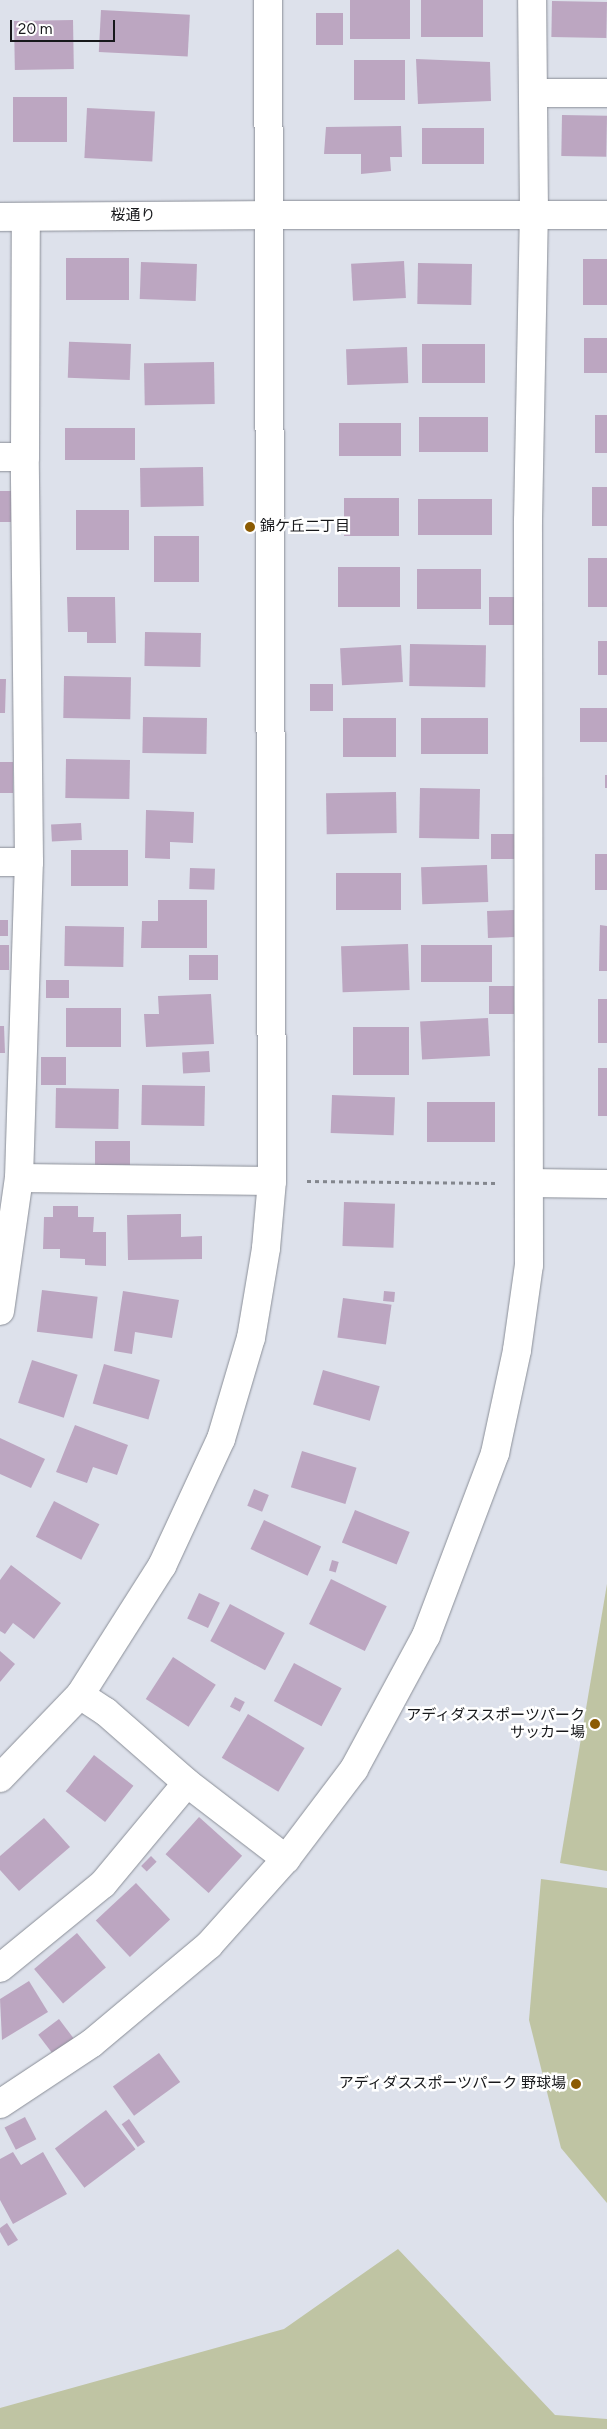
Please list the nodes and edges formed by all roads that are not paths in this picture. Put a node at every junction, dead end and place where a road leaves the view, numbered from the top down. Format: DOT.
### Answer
graph roads {
  1 [pos="268,0"];
  2 [pos="532,0"];
  3 [pos="534,92"];
  4 [pos="607,93"];
  5 [pos="534,214"];
  6 [pos="266,215"];
  7 [pos="607,215"];
  8 [pos="13,217"];
  9 [pos="12,457"];
  10 [pos="0,862"];
  11 [pos="29,862"];
  12 [pos="18,1178"];
  13 [pos="272,1180"];
  14 [pos="528,1183"];
  15 [pos="607,1184"];
  16 [pos="0,1311"];
  17 [pos="80,1695"];
  18 [pos="0,1778"];
  19 [pos="186,1784"];
  20 [pos="286,1859"];
  21 [pos="0,1968"];
  22 [pos="0,2104"];
  1 -- 6 [label="street"];
  2 -- 3 [label="street"];
  3 -- 4 [label="street"];
  3 -- 5 [label="street"];
  5 -- 6 [label="street, 桜通り"];
  5 -- 7 [label="street, 桜通り"];
  5 -- 14 [label="street"];
  6 -- 8 [label="street, 桜通り"];
  6 -- 13 [label="street"];
  8 -- 9 [label="street"];
  9 -- 11 [label="street"];
  10 -- 11 [label="street"];
  11 -- 12 [label="street"];
  12 -- 13 [label="street"];
  12 -- 16 [label="street"];
  13 -- 17 [label="street"];
  14 -- 15 [label="street"];
  14 -- 20 [label="street"];
  17 -- 18 [label="street"];
  17 -- 19 [label="street"];
  19 -- 20 [label="street"];
  19 -- 21 [label="street"];
  20 -- 22 [label="street"];
}
